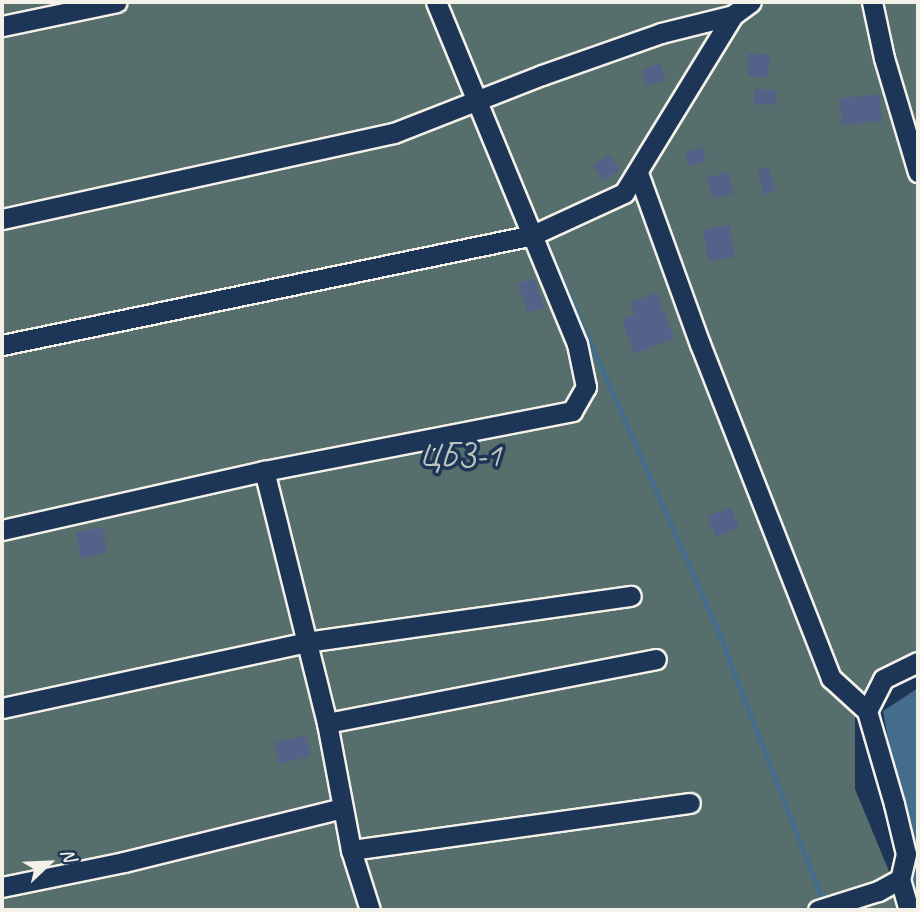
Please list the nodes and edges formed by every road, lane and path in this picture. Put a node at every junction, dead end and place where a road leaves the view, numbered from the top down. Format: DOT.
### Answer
graph roads {
  1 [pos="117,2"];
  2 [pos="436,2"];
  3 [pos="751,2"];
  4 [pos="872,2"];
  5 [pos="733,15"];
  6 [pos="2,26"];
  7 [pos="476,102"];
  8 [pos="918,172"];
  9 [pos="638,173"];
  10 [pos="2,219"];
  11 [pos="533,235"];
  12 [pos="2,345"];
  13 [pos="264,471"];
  14 [pos="2,530"];
  15 [pos="631,596"];
  16 [pos="306,642"];
  17 [pos="656,659"];
  18 [pos="918,662"];
  19 [pos="2,708"];
  20 [pos="867,711"];
  21 [pos="327,723"];
  22 [pos="690,803"];
  23 [pos="342,808"];
  24 [pos="351,850"];
  25 [pos="900,879"];
  26 [pos="2,887"];
  27 [pos="370,910"];
  28 [pos="818,910"];
  29 [pos="909,910"];
  1 -- 6 [label="street"];
  2 -- 7 [label="street"];
  3 -- 5 [label="street"];
  4 -- 8 [label="street"];
  5 -- 7 [label="street"];
  5 -- 9 [label="street"];
  7 -- 10 [label="street"];
  7 -- 11 [label="street"];
  9 -- 11 [label="street"];
  9 -- 20 [label="street"];
  11 -- 12 [label="street"];
  11 -- 13 [label="street"];
  13 -- 14 [label="street"];
  13 -- 16 [label="street"];
  15 -- 16 [label="street"];
  16 -- 19 [label="street"];
  16 -- 21 [label="street"];
  17 -- 21 [label="street"];
  18 -- 20 [label="street"];
  20 -- 25 [label="street"];
  21 -- 23 [label="street"];
  22 -- 24 [label="street"];
  23 -- 24 [label="street"];
  23 -- 26 [label="street"];
  24 -- 27 [label="street"];
  25 -- 28 [label="street"];
  25 -- 29 [label="street"];
}
